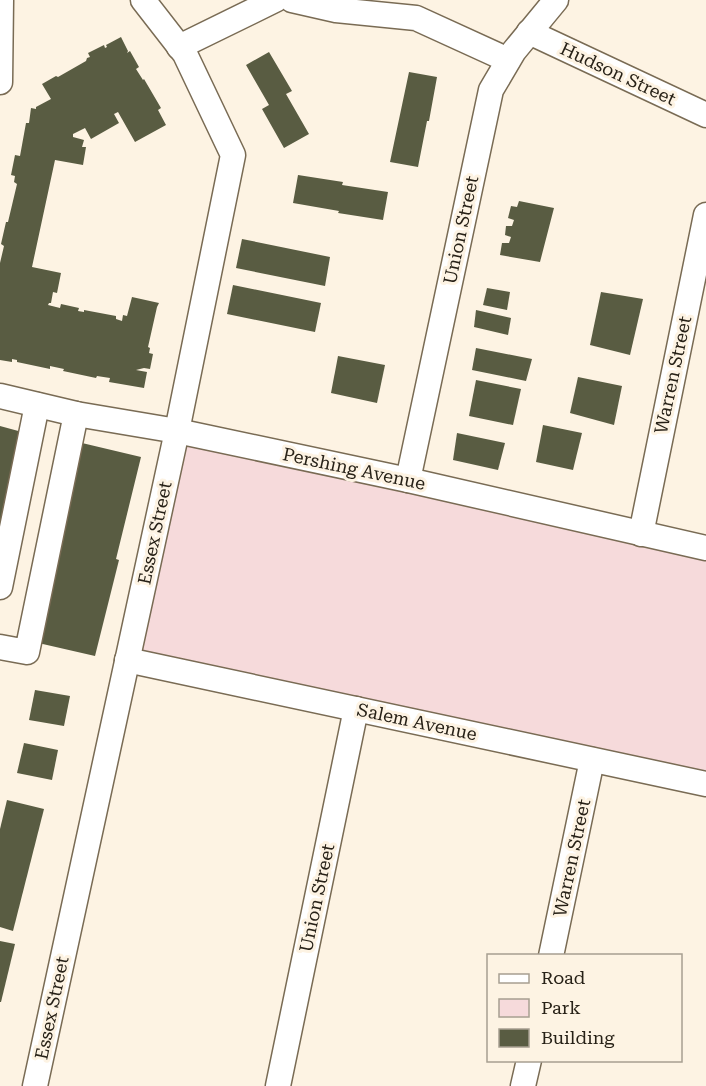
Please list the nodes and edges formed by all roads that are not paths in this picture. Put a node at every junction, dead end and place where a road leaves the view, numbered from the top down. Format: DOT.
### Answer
graph roads {
  1 [pos="1,0"];
  2 [pos="143,0"];
  3 [pos="276,0"];
  4 [pos="292,0"];
  5 [pos="556,0"];
  6 [pos="529,32"];
  7 [pos="179,47"];
  8 [pos="508,60"];
  9 [pos="0,82"];
  10 [pos="706,115"];
  11 [pos="706,215"];
  12 [pos="0,396"];
  13 [pos="37,405"];
  14 [pos="76,414"];
  15 [pos="177,431"];
  16 [pos="408,480"];
  17 [pos="641,534"];
  18 [pos="706,548"];
  19 [pos="0,586"];
  20 [pos="0,647"];
  21 [pos="127,660"];
  22 [pos="356,709"];
  23 [pos="592,760"];
  24 [pos="706,784"];
  25 [pos="551,954"];
  26 [pos="529,1062"];
  27 [pos="35,1086"];
  28 [pos="278,1086"];
  29 [pos="523,1086"];
  1 -- 9 [label="street"];
  2 -- 7 [label="street, Essex Street"];
  3 -- 7 [label="street"];
  4 -- 8 [label="street"];
  5 -- 6 [label="street, Union Street"];
  6 -- 8 [label="street, Union Street"];
  6 -- 10 [label="street, Hudson Street"];
  7 -- 15 [label="street, Essex Street"];
  8 -- 16 [label="street, Union Street"];
  11 -- 17 [label="street, Warren Street"];
  12 -- 13 [label="street, Pershing Avenue"];
  13 -- 14 [label="street, Pershing Avenue"];
  13 -- 19 [label="street"];
  14 -- 15 [label="street, Pershing Avenue"];
  14 -- 20 [label="street"];
  15 -- 16 [label="street, Pershing Avenue"];
  15 -- 21 [label="street, Essex Street"];
  16 -- 17 [label="street, Pershing Avenue"];
  17 -- 18 [label="street, Pershing Avenue"];
  21 -- 22 [label="street, Salem Avenue"];
  21 -- 27 [label="street, Essex Street"];
  22 -- 23 [label="street, Salem Avenue"];
  22 -- 28 [label="street, Union Street"];
  23 -- 24 [label="street, Salem Avenue"];
  23 -- 25 [label="street, Warren Street"];
  26 -- 29 [label="street"];
}
